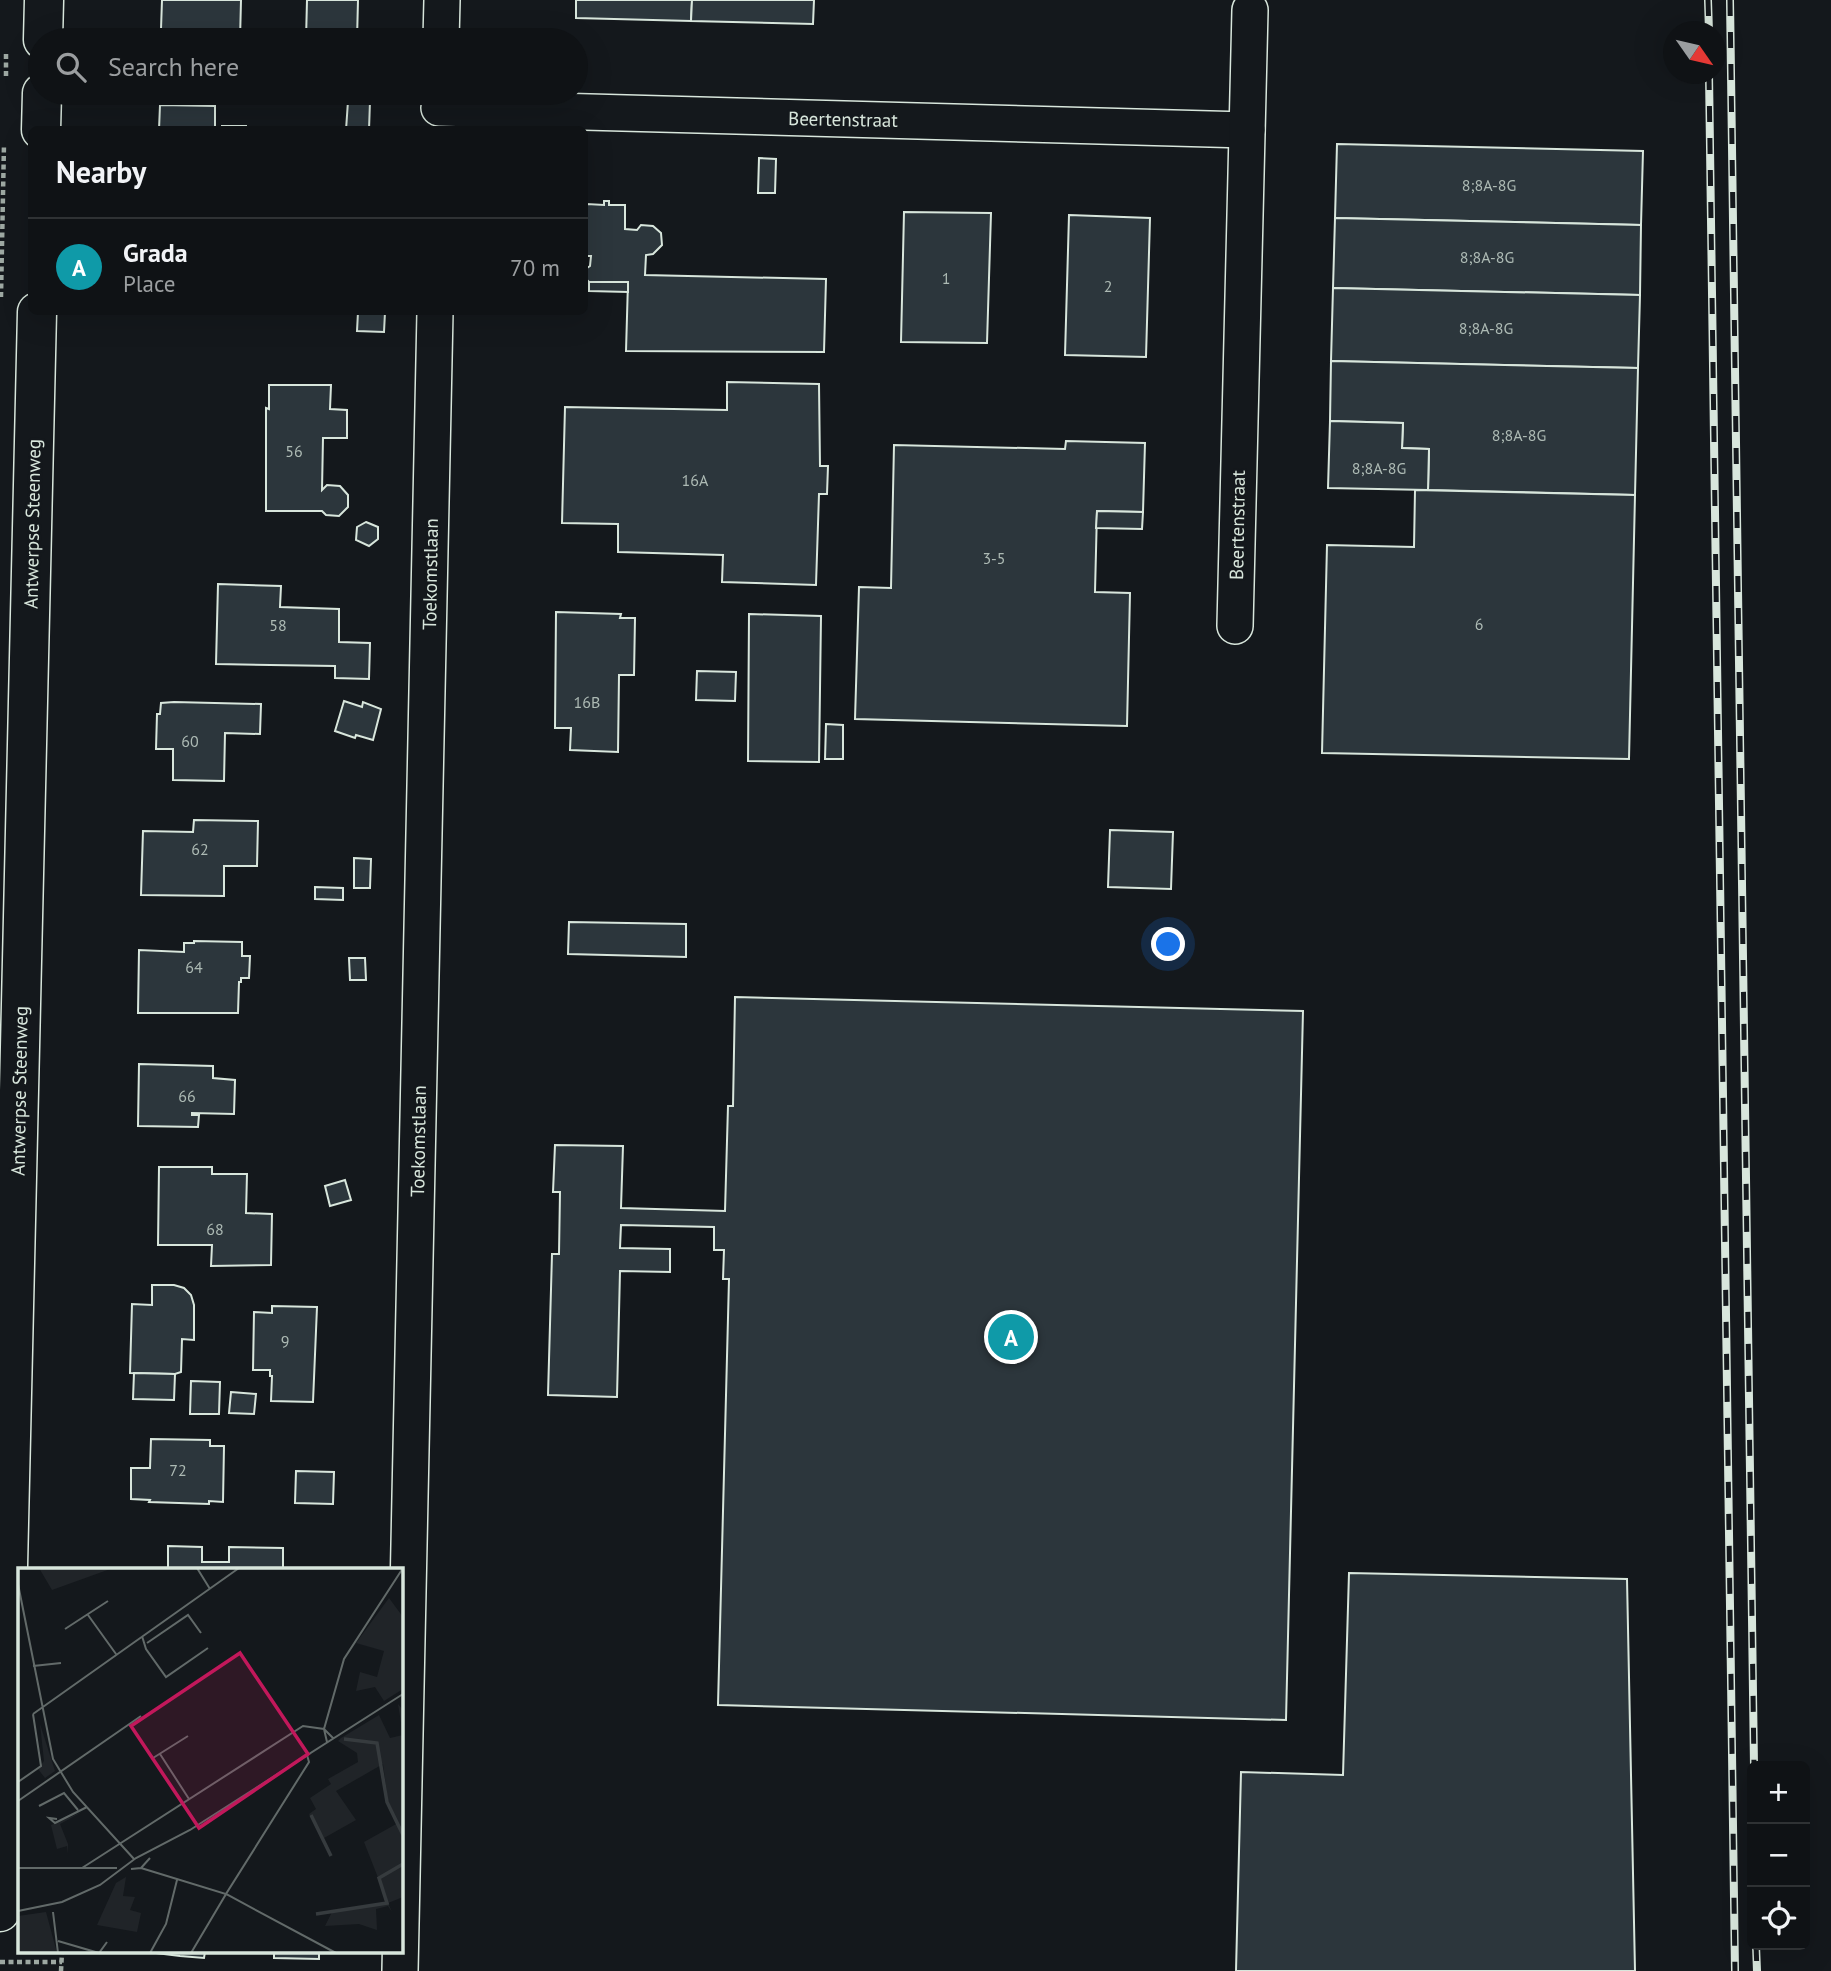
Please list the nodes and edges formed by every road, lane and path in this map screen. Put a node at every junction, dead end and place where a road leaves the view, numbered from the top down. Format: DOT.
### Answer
graph roads {
  1 [pos="44,0"];
  2 [pos="442,0"];
  3 [pos="1250,10"];
  4 [pos="43,28"];
  5 [pos="441,28"];
  6 [pos="6,52"];
  7 [pos="6,78"];
  8 [pos="36,105"];
  9 [pos="439,110"];
  10 [pos="1247,130"];
  11 [pos="23,131"];
  12 [pos="1,299"];
  13 [pos="37,315"];
  14 [pos="435,315"];
  15 [pos="1235,626"];
  16 [pos="402,1876"];
  17 [pos="0,1912"];
  18 [pos="62,1954"];
  19 [pos="0,1962"];
  20 [pos="62,1962"];
  21 [pos="61,1971"];
  1 -- 4 [label="main road"];
  2 -- 5 [label="street"];
  3 -- 10 [label="street, Beertenstraat"];
  6 -- 7 [label="path"];
  8 -- 11 [label="main road"];
  9 -- 10 [label="street, Beertenstraat"];
  10 -- 15 [label="street, Beertenstraat"];
  11 -- 12 [label="path"];
  13 -- 17 [label="main road, Antwerpse Steenweg"];
  14 -- 16 [label="street, Toekomstlaan"];
  18 -- 20 [label="path"];
  19 -- 20 [label="path"];
  20 -- 21 [label="path"];
}
